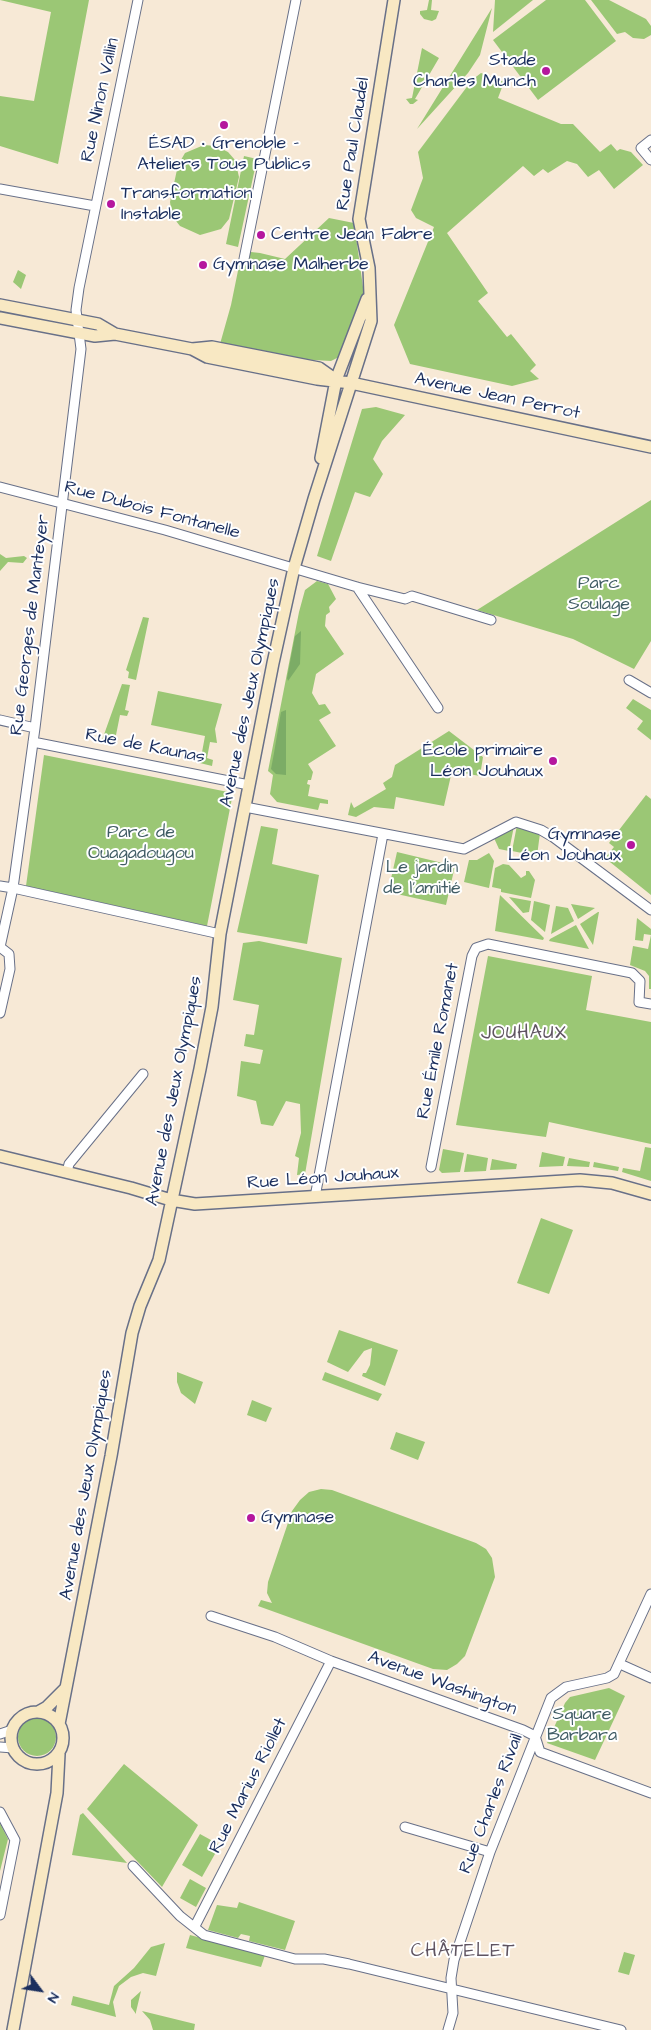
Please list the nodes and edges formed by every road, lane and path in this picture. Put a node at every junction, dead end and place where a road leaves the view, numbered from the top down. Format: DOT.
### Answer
graph roads {
  1 [pos="138,0"];
  2 [pos="296,0"];
  3 [pos="394,0"];
  4 [pos="651,140"];
  5 [pos="651,160"];
  6 [pos="0,189"];
  7 [pos="95,206"];
  8 [pos="244,259"];
  9 [pos="369,292"];
  10 [pos="0,305"];
  11 [pos="0,318"];
  12 [pos="77,320"];
  13 [pos="78,333"];
  14 [pos="115,334"];
  15 [pos="336,380"];
  16 [pos="352,383"];
  17 [pos="651,447"];
  18 [pos="0,487"];
  19 [pos="314,499"];
  20 [pos="62,503"];
  21 [pos="294,568"];
  22 [pos="357,587"];
  23 [pos="491,620"];
  24 [pos="629,680"];
  25 [pos="651,693"];
  26 [pos="438,708"];
  27 [pos="0,720"];
  28 [pos="35,728"];
  29 [pos="33,742"];
  30 [pos="249,785"];
  31 [pos="245,807"];
  32 [pos="383,834"];
  33 [pos="0,886"];
  34 [pos="13,888"];
  35 [pos="651,910"];
  36 [pos="220,934"];
  37 [pos="0,947"];
  38 [pos="651,1004"];
  39 [pos="0,1013"];
  40 [pos="143,1074"];
  41 [pos="0,1156"];
  42 [pos="431,1167"];
  43 [pos="68,1172"];
  44 [pos="651,1194"];
  45 [pos="315,1197"];
  46 [pos="171,1200"];
  47 [pos="651,1594"];
  48 [pos="211,1616"];
  49 [pos="331,1661"];
  50 [pos="620,1664"];
  51 [pos="651,1678"];
  52 [pos="66,1688"];
  53 [pos="38,1712"];
  54 [pos="60,1724"];
  55 [pos="12,1730"];
  56 [pos="0,1734"];
  57 [pos="535,1736"];
  58 [pos="0,1747"];
  59 [pos="13,1748"];
  60 [pos="59,1754"];
  61 [pos="39,1764"];
  62 [pos="57,1785"];
  63 [pos="651,1792"];
  64 [pos="0,1812"];
  65 [pos="405,1827"];
  66 [pos="490,1852"];
  67 [pos="133,1866"];
  68 [pos="0,1915"];
  69 [pos="195,1926"];
  70 [pos="452,1988"];
  71 [pos="13,2030"];
  72 [pos="448,2030"];
  73 [pos="620,2030"];
  1 -- 7 [label="street, Rue Ninon Vallin"];
  2 -- 8 [label="street"];
  3 -- 9 [label="main road, Rue Paul Claudel"];
  4 -- 5 [label="street"];
  6 -- 7 [label="street"];
  7 -- 12 [label="street, Rue Ninon Vallin"];
  9 -- 15 [label="main road, Rue Paul Claudel"];
  9 -- 16 [label="main road, Rue Paul Claudel"];
  10 -- 12 [label="main road, Avenue Jean Perrot"];
  11 -- 13 [label="main road, Avenue Jean Perrot"];
  12 -- 13 [label="street, Rue Georges de Manteyer"];
  12 -- 14 [label="main road, Avenue Jean Perrot"];
  13 -- 14 [label="main road, Avenue Jean Perrot"];
  13 -- 20 [label="street, Rue Georges de Manteyer"];
  14 -- 15 [label="main road, Avenue Jean Perrot"];
  15 -- 16 [label="main road, Avenue Jean Perrot"];
  15 -- 19 [label="main road, Avenue des Jeux Olympiques"];
  16 -- 17 [label="main road, Avenue Jean Perrot"];
  16 -- 19 [label="main road, Avenue des Jeux Olympiques"];
  18 -- 20 [label="street, Rue Dubois Fontanelle"];
  19 -- 21 [label="main road, Avenue des Jeux Olympiques"];
  20 -- 21 [label="street, Rue Dubois Fontanelle"];
  20 -- 28 [label="street, Rue Georges de Manteyer"];
  21 -- 22 [label="street, Rue Dubois Fontanelle"];
  21 -- 30 [label="main road, Avenue des Jeux Olympiques"];
  22 -- 23 [label="street, Rue Dubois Fontanelle"];
  22 -- 26 [label="street"];
  24 -- 25 [label="street"];
  27 -- 28 [label="street"];
  28 -- 29 [label="street, Rue Georges de Manteyer"];
  29 -- 30 [label="street, Rue de Kaunas"];
  29 -- 34 [label="street, Rue Georges de Manteyer"];
  30 -- 31 [label="main road, Avenue des Jeux Olympiques"];
  31 -- 32 [label="street"];
  31 -- 36 [label="main road, Avenue des Jeux Olympiques"];
  32 -- 35 [label="street"];
  32 -- 45 [label="street"];
  33 -- 34 [label="street"];
  34 -- 36 [label="street"];
  34 -- 37 [label="street, Rue Georges de Manteyer"];
  36 -- 46 [label="main road, Avenue des Jeux Olympiques"];
  37 -- 39 [label="street"];
  38 -- 42 [label="street, Rue Émile Romanet"];
  40 -- 43 [label="street"];
  41 -- 43 [label="main road, Rue Léon Jouhaux"];
  43 -- 46 [label="main road, Rue Léon Jouhaux"];
  44 -- 45 [label="main road, Rue Léon Jouhaux"];
  45 -- 46 [label="main road, Rue Léon Jouhaux"];
  46 -- 52 [label="main road, Avenue des Jeux Olympiques"];
  47 -- 50 [label="street, Rue Charles Rivail"];
  48 -- 49 [label="street, Avenue Washington"];
  49 -- 57 [label="street, Avenue Washington"];
  49 -- 69 [label="street, Rue Marius Riollet"];
  50 -- 51 [label="street"];
  50 -- 57 [label="street, Rue Charles Rivail"];
  52 -- 53 [label="main road"];
  52 -- 54 [label="main road, Avenue des Jeux Olympiques"];
  53 -- 54 [label="main road"];
  53 -- 55 [label="main road"];
  54 -- 60 [label="main road"];
  55 -- 56 [label="street"];
  55 -- 59 [label="main road"];
  57 -- 63 [label="street"];
  57 -- 66 [label="street, Rue Charles Rivail"];
  58 -- 59 [label="street"];
  59 -- 61 [label="main road"];
  60 -- 61 [label="main road"];
  60 -- 62 [label="main road"];
  61 -- 62 [label="main road"];
  62 -- 71 [label="main road"];
  64 -- 68 [label="street"];
  65 -- 66 [label="street"];
  66 -- 70 [label="street, Rue Charles Rivail"];
  67 -- 69 [label="street"];
  69 -- 70 [label="street"];
  70 -- 72 [label="street, Rue Charles Rivail"];
  70 -- 73 [label="street"];
}
